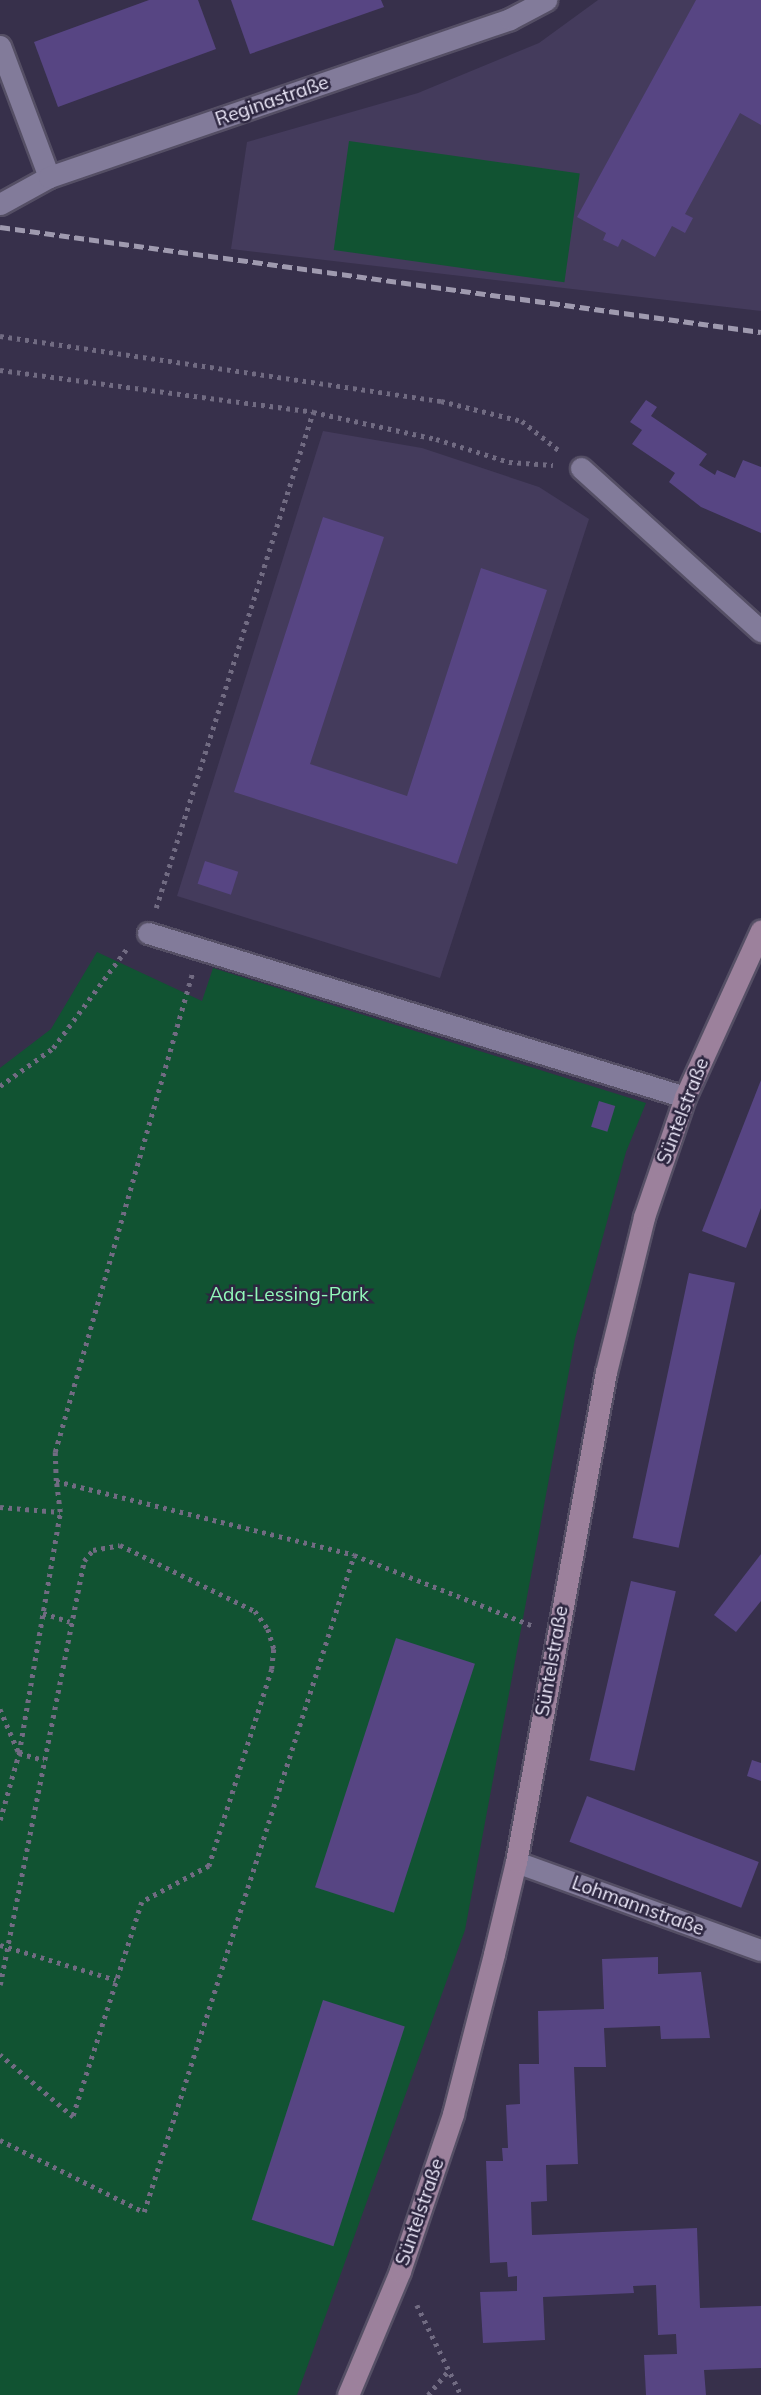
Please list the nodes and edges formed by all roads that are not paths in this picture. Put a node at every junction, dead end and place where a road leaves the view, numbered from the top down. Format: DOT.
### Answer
graph roads {
  1 [pos="546,0"];
  2 [pos="0,46"];
  3 [pos="49,177"];
  4 [pos="0,204"];
  5 [pos="581,468"];
  6 [pos="761,631"];
  7 [pos="761,930"];
  8 [pos="148,933"];
  9 [pos="685,1097"];
  10 [pos="516,1862"];
  11 [pos="760,1945"];
  12 [pos="348,2395"];
  1 -- 3 [label="street, Reginastraße"];
  2 -- 3 [label="street"];
  3 -- 4 [label="street, Reginastraße"];
  5 -- 6 [label="street"];
  7 -- 9 [label="street, Süntelstraße"];
  8 -- 9 [label="street"];
  9 -- 10 [label="street, Süntelstraße"];
  10 -- 11 [label="street, Lohmannstraße"];
  10 -- 12 [label="street, Süntelstraße"];
}
